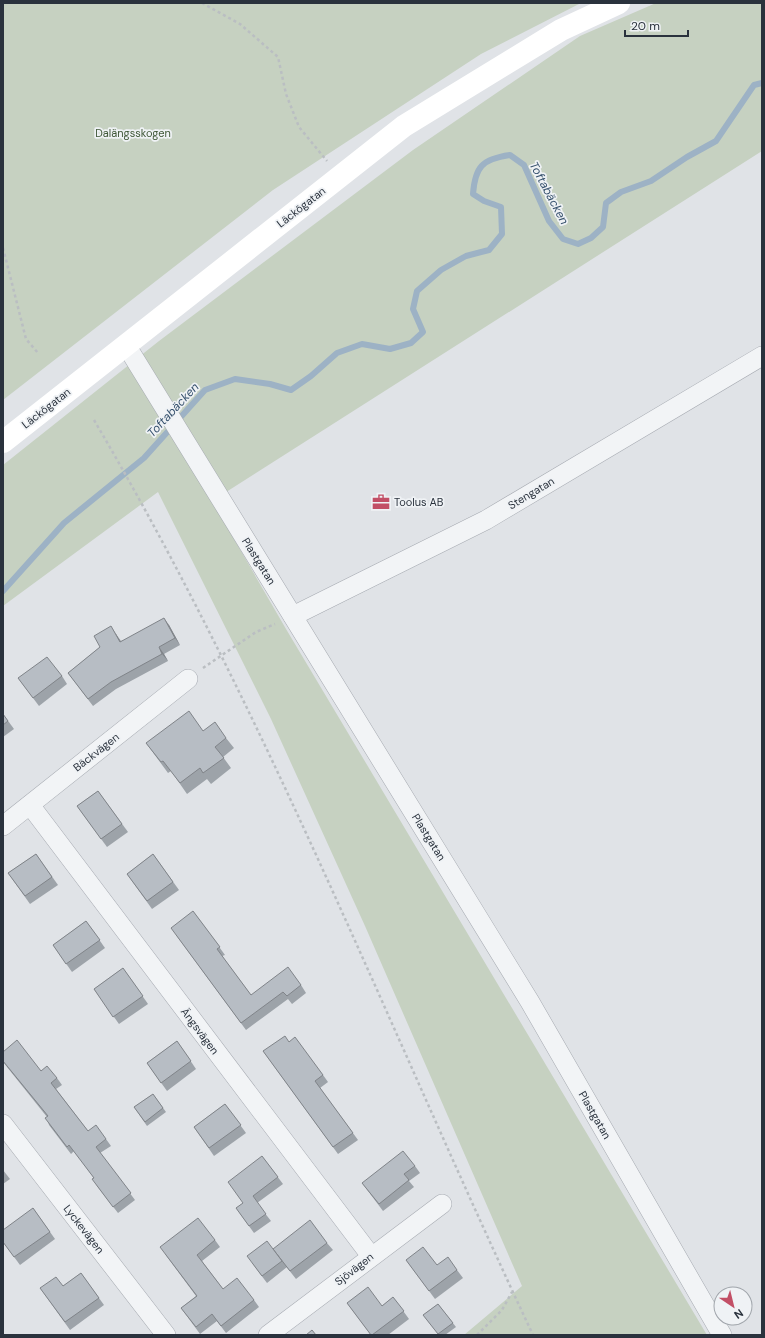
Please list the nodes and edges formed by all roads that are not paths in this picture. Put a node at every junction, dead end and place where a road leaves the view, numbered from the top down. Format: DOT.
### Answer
graph roads {
  1 [pos="619,3"];
  2 [pos="126,345"];
  3 [pos="762,356"];
  4 [pos="3,442"];
  5 [pos="293,616"];
  6 [pos="188,679"];
  7 [pos="30,805"];
  8 [pos="3,826"];
  9 [pos="3,1124"];
  10 [pos="442,1204"];
  11 [pos="371,1256"];
  12 [pos="166,1335"];
  13 [pos="268,1335"];
  14 [pos="722,1335"];
  1 -- 2 [label="main road, Läckögatan"];
  2 -- 4 [label="main road, Läckögatan"];
  2 -- 5 [label="street, Plastgatan"];
  3 -- 5 [label="street, Stengatan"];
  5 -- 14 [label="street, Plastgatan"];
  6 -- 7 [label="street, Bäckvägen"];
  7 -- 8 [label="street, Bäckvägen"];
  7 -- 11 [label="street, Ängsvägen"];
  9 -- 12 [label="street, Lyckevägen"];
  10 -- 11 [label="street, Sjövägen"];
  11 -- 13 [label="street, Sjövägen"];
}
